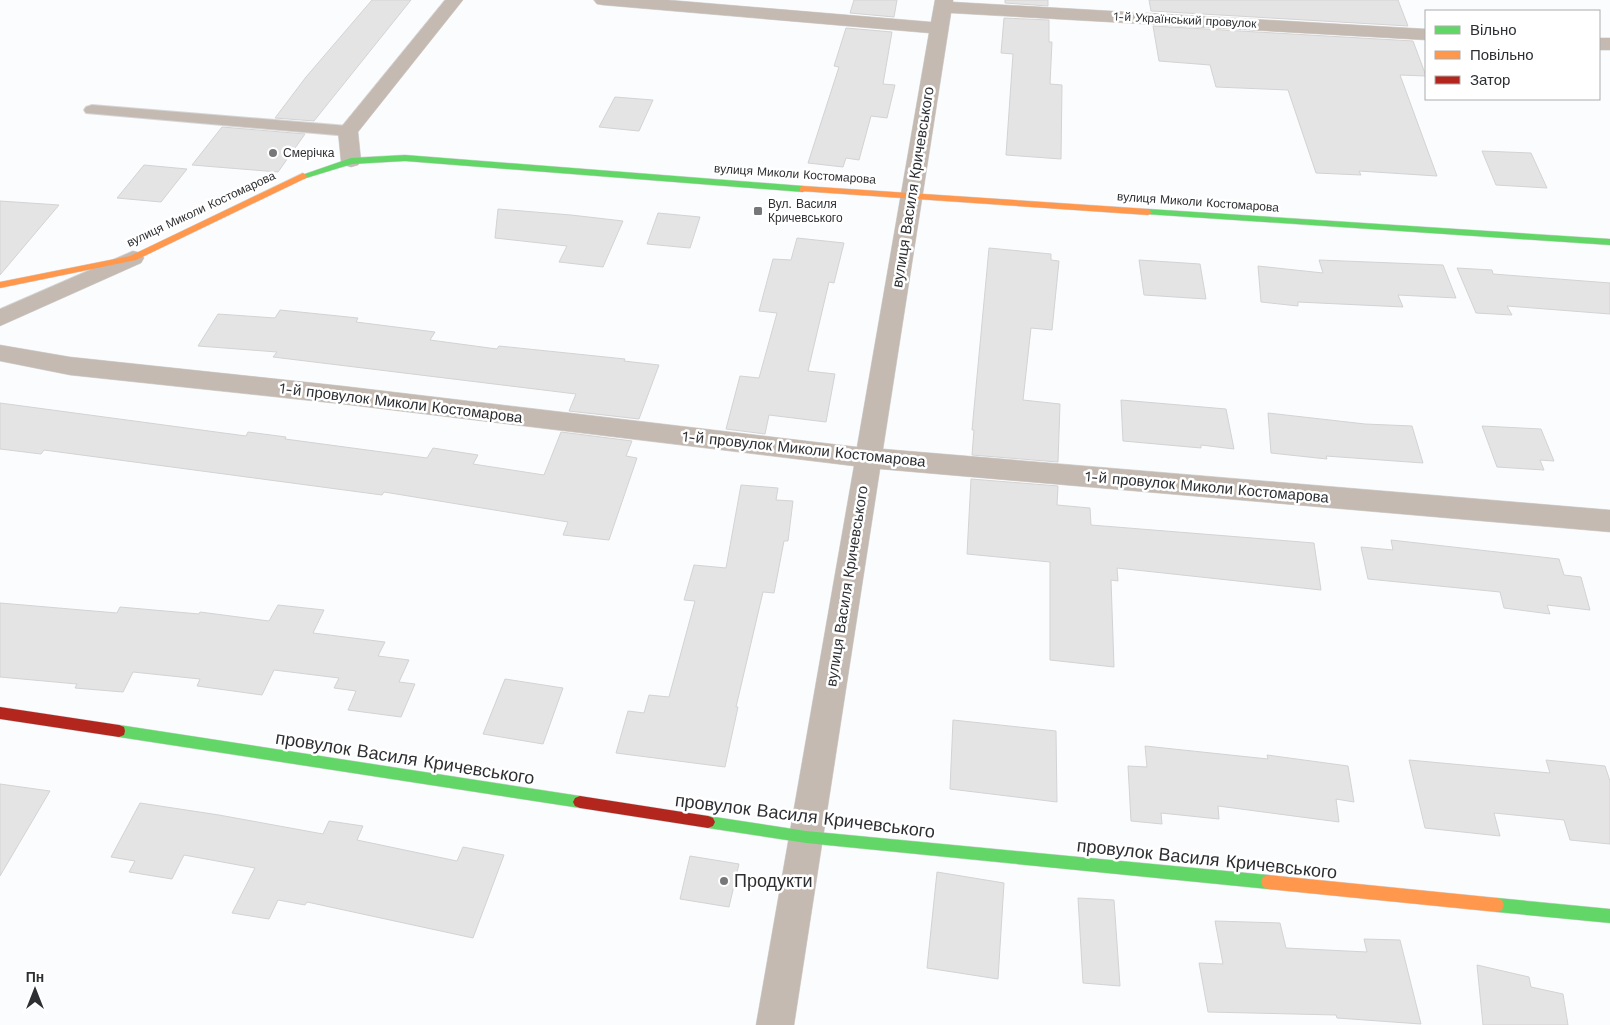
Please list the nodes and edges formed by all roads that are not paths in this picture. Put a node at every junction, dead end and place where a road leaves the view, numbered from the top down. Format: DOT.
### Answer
graph roads {
  1 [pos="454,0"];
  2 [pos="603,0"];
  3 [pos="942,12"];
  4 [pos="1425,34"];
  5 [pos="92,110"];
  6 [pos="348,131"];
  7 [pos="351,161"];
  8 [pos="912,196"];
  9 [pos="1610,242"];
  10 [pos="133,258"];
  11 [pos="0,285"];
  12 [pos="0,318"];
  13 [pos="0,353"];
  14 [pos="868,458"];
  15 [pos="1610,521"];
  16 [pos="0,713"];
  17 [pos="806,837"];
  18 [pos="1610,916"];
  19 [pos="775,1025"];
  1 -- 6 [label="street"];
  2 -- 3 [label="street, 1-й Український провулок"];
  3 -- 4 [label="street, 1-й Український провулок"];
  3 -- 8 [label="street, вулиця Василя Кричевського"];
  5 -- 6 [label="lane"];
  6 -- 7 [label="street"];
  7 -- 8 [label="street, вулиця Миколи Костомарова"];
  7 -- 10 [label="street, вулиця Миколи Костомарова"];
  8 -- 9 [label="street, вулиця Миколи Костомарова"];
  8 -- 14 [label="street, вулиця Василя Кричевського"];
  10 -- 11 [label="street, вулиця Миколи Костомарова"];
  10 -- 12 [label="street"];
  13 -- 14 [label="street, 1-й провулок Миколи Костомарова"];
  14 -- 15 [label="street, 1-й провулок Миколи Костомарова"];
  14 -- 17 [label="street, вулиця Василя Кричевського"];
  16 -- 17 [label="street, провулок Василя Кричевського"];
  17 -- 18 [label="street, провулок Василя Кричевського"];
  17 -- 19 [label="street, вулиця Василя Кричевського"];
}
